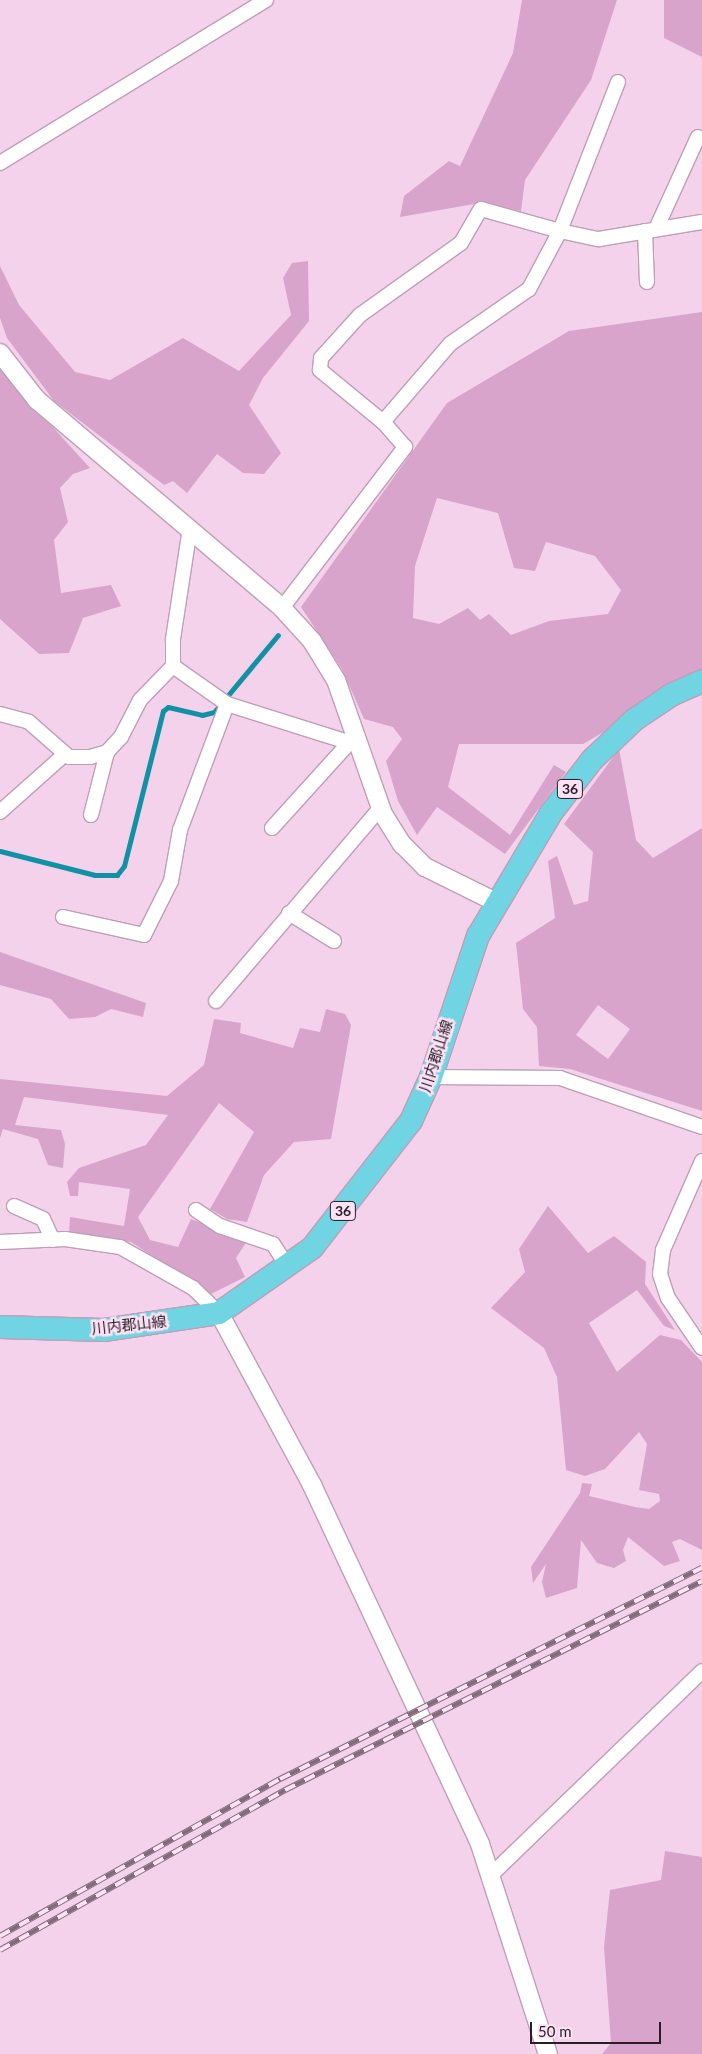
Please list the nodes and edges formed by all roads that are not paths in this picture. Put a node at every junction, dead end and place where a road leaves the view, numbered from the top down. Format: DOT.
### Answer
graph roads {
  1 [pos="266,0"];
  2 [pos="618,82"];
  3 [pos="698,137"];
  4 [pos="0,164"];
  5 [pos="702,222"];
  6 [pos="651,230"];
  7 [pos="560,231"];
  8 [pos="647,282"];
  9 [pos="0,352"];
  10 [pos="383,422"];
  11 [pos="190,528"];
  12 [pos="282,608"];
  13 [pos="173,666"];
  14 [pos="702,681"];
  15 [pos="225,703"];
  16 [pos="0,714"];
  17 [pos="355,744"];
  18 [pos="107,752"];
  19 [pos="65,754"];
  20 [pos="381,807"];
  21 [pos="0,812"];
  22 [pos="91,815"];
  23 [pos="272,828"];
  24 [pos="498,903"];
  25 [pos="289,913"];
  26 [pos="63,917"];
  27 [pos="334,941"];
  28 [pos="216,1001"];
  29 [pos="432,1078"];
  30 [pos="702,1127"];
  31 [pos="702,1161"];
  32 [pos="14,1206"];
  33 [pos="196,1210"];
  34 [pos="53,1240"];
  35 [pos="0,1242"];
  36 [pos="288,1267"];
  37 [pos="219,1313"];
  38 [pos="0,1327"];
  39 [pos="702,1348"];
  40 [pos="702,1671"];
  41 [pos="492,1874"];
  42 [pos="548,2054"];
  1 -- 4 [label="street"];
  2 -- 7 [label="street"];
  3 -- 6 [label="street"];
  5 -- 6 [label="street"];
  6 -- 7 [label="street"];
  6 -- 8 [label="street"];
  7 -- 10 [label="street"];
  7 -- 10 [label="street"];
  9 -- 11 [label="street"];
  10 -- 12 [label="street"];
  11 -- 12 [label="street"];
  11 -- 13 [label="street"];
  12 -- 17 [label="street"];
  13 -- 15 [label="street"];
  13 -- 18 [label="street"];
  14 -- 24 [label="main road, 川内郡山線 / 36"];
  15 -- 17 [label="street"];
  15 -- 26 [label="street"];
  16 -- 19 [label="street"];
  17 -- 20 [label="street"];
  17 -- 23 [label="street"];
  18 -- 19 [label="street"];
  18 -- 22 [label="street"];
  19 -- 21 [label="street"];
  20 -- 24 [label="street"];
  20 -- 25 [label="street"];
  24 -- 29 [label="main road, 川内郡山線 / 36"];
  25 -- 27 [label="street"];
  25 -- 28 [label="street"];
  29 -- 30 [label="street"];
  29 -- 36 [label="main road, 川内郡山線 / 36"];
  31 -- 39 [label="street"];
  32 -- 34 [label="street"];
  33 -- 36 [label="street"];
  34 -- 35 [label="street"];
  34 -- 37 [label="street"];
  36 -- 37 [label="main road, 川内郡山線 / 36"];
  37 -- 38 [label="main road, 川内郡山線 / 36"];
  37 -- 41 [label="street"];
  40 -- 41 [label="street"];
  41 -- 42 [label="street"];
}
